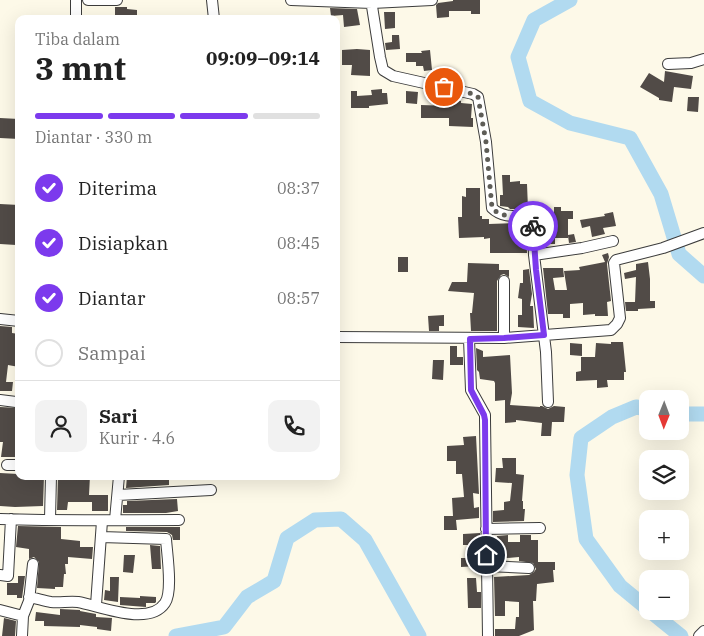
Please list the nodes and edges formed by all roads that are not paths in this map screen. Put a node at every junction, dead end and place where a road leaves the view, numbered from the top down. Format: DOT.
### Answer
graph roads {
  1 [pos="76,0"];
  2 [pos="88,0"];
  3 [pos="107,0"];
  4 [pos="117,0"];
  5 [pos="212,0"];
  6 [pos="291,0"];
  7 [pos="432,0"];
  8 [pos="372,2"];
  9 [pos="76,15"];
  10 [pos="214,15"];
  11 [pos="704,60"];
  12 [pos="668,64"];
  13 [pos="704,232"];
  14 [pos="613,241"];
  15 [pos="534,255"];
  16 [pos="504,282"];
  17 [pos="0,319"];
  18 [pos="15,321"];
  19 [pos="544,335"];
  20 [pos="340,337"];
  21 [pos="504,338"];
  22 [pos="470,339"];
  23 [pos="0,400"];
  24 [pos="15,402"];
  25 [pos="548,402"];
  26 [pos="7,465"];
  27 [pos="15,465"];
  28 [pos="51,480"];
  29 [pos="119,480"];
  30 [pos="211,490"];
  31 [pos="118,495"];
  32 [pos="0,519"];
  33 [pos="12,519"];
  34 [pos="50,519"];
  35 [pos="115,520"];
  36 [pos="179,520"];
  37 [pos="102,521"];
  38 [pos="540,528"];
  39 [pos="486,529"];
  40 [pos="101,537"];
  41 [pos="34,564"];
  42 [pos="486,566"];
  43 [pos="529,568"];
  44 [pos="0,575"];
  45 [pos="29,597"];
  46 [pos="96,605"];
  47 [pos="0,610"];
  48 [pos="23,616"];
  49 [pos="704,631"];
  50 [pos="22,636"];
  51 [pos="488,636"];
  52 [pos="699,636"];
  1 -- 9 [label="street"];
  2 -- 3 [label="street"];
  3 -- 4 [label="street"];
  5 -- 10 [label="street"];
  6 -- 8 [label="street"];
  7 -- 8 [label="street"];
  8 -- 15 [label="street"];
  11 -- 12 [label="street"];
  13 -- 19 [label="street"];
  14 -- 15 [label="street"];
  15 -- 19 [label="street"];
  16 -- 21 [label="street"];
  17 -- 18 [label="street"];
  19 -- 21 [label="street"];
  19 -- 25 [label="street"];
  20 -- 22 [label="street"];
  21 -- 22 [label="street"];
  22 -- 39 [label="street"];
  23 -- 24 [label="street"];
  26 -- 27 [label="street"];
  28 -- 34 [label="street"];
  29 -- 31 [label="street"];
  30 -- 31 [label="street"];
  31 -- 35 [label="street"];
  32 -- 33 [label="street"];
  33 -- 34 [label="street"];
  33 -- 44 [label="street"];
  34 -- 37 [label="street"];
  35 -- 36 [label="street"];
  35 -- 37 [label="street"];
  37 -- 40 [label="street"];
  38 -- 39 [label="street"];
  39 -- 42 [label="street"];
  40 -- 46 [label="street"];
  40 -- 46 [label="street"];
  41 -- 45 [label="street"];
  42 -- 43 [label="street"];
  42 -- 51 [label="street"];
  45 -- 46 [label="street"];
  45 -- 48 [label="street"];
  47 -- 48 [label="street"];
  48 -- 50 [label="street"];
  49 -- 52 [label="street"];
}
